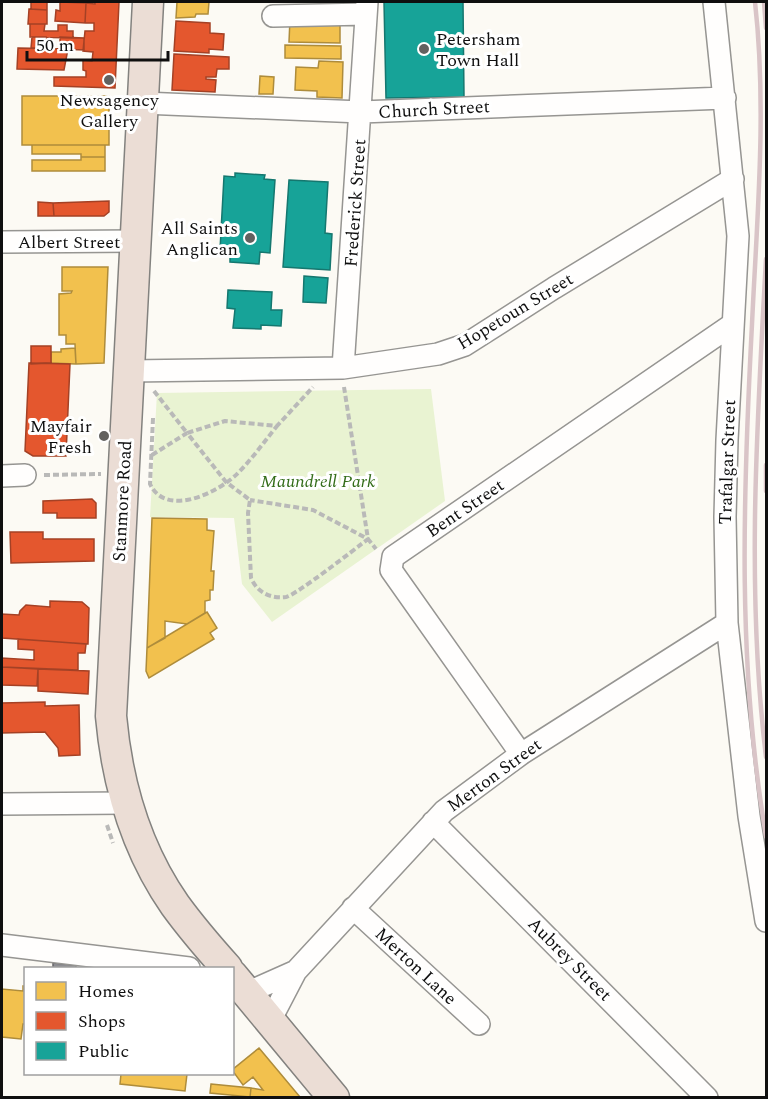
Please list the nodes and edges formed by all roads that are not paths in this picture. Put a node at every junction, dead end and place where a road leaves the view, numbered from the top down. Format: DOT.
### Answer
graph roads {
  1 [pos="148,2"];
  2 [pos="714,2"];
  3 [pos="367,8"];
  4 [pos="273,16"];
  5 [pos="725,98"];
  6 [pos="143,103"];
  7 [pos="361,112"];
  8 [pos="733,179"];
  9 [pos="136,241"];
  10 [pos="2,242"];
  11 [pos="733,324"];
  12 [pos="129,371"];
  13 [pos="344,378"];
  14 [pos="25,475"];
  15 [pos="2,476"];
  16 [pos="728,623"];
  17 [pos="520,754"];
  18 [pos="126,803"];
  19 [pos="2,804"];
  20 [pos="433,822"];
  21 [pos="353,908"];
  22 [pos="766,921"];
  23 [pos="2,945"];
  24 [pos="173,967"];
  25 [pos="225,967"];
  26 [pos="296,971"];
  27 [pos="241,984"];
  28 [pos="271,1019"];
  29 [pos="479,1024"];
  30 [pos="331,1096"];
  31 [pos="707,1098"];
  1 -- 6 [label="highway, Stanmore Road"];
  2 -- 5 [label="street, Trafalgar Street"];
  3 -- 4 [label="street"];
  3 -- 7 [label="street, Frederick Street"];
  5 -- 7 [label="street, Church Street"];
  5 -- 8 [label="street, Trafalgar Street"];
  6 -- 7 [label="street, Church Street"];
  6 -- 9 [label="highway, Stanmore Road"];
  7 -- 13 [label="street, Frederick Street"];
  8 -- 11 [label="street, Trafalgar Street"];
  8 -- 13 [label="street, Hopetoun Street"];
  9 -- 10 [label="street, Albert Street"];
  9 -- 12 [label="highway, Stanmore Road"];
  11 -- 16 [label="street, Trafalgar Street"];
  11 -- 17 [label="street, Bent Street"];
  12 -- 13 [label="street, Hopetoun Street"];
  12 -- 18 [label="highway, Stanmore Road"];
  14 -- 15 [label="street"];
  16 -- 17 [label="street, Merton Street"];
  16 -- 22 [label="street, Trafalgar Street"];
  17 -- 20 [label="street, Merton Street"];
  18 -- 19 [label="street"];
  18 -- 25 [label="highway, Stanmore Road"];
  20 -- 21 [label="street, Merton Street"];
  20 -- 31 [label="street, Aubrey Street"];
  21 -- 26 [label="street, Merton Street"];
  21 -- 29 [label="street, Merton Lane"];
  23 -- 24 [label="street"];
  26 -- 27 [label="street, Merton Street"];
  26 -- 28 [label="street, Merton Street"];
  27 -- 28 [label="highway"];
  28 -- 30 [label="highway"];
}
